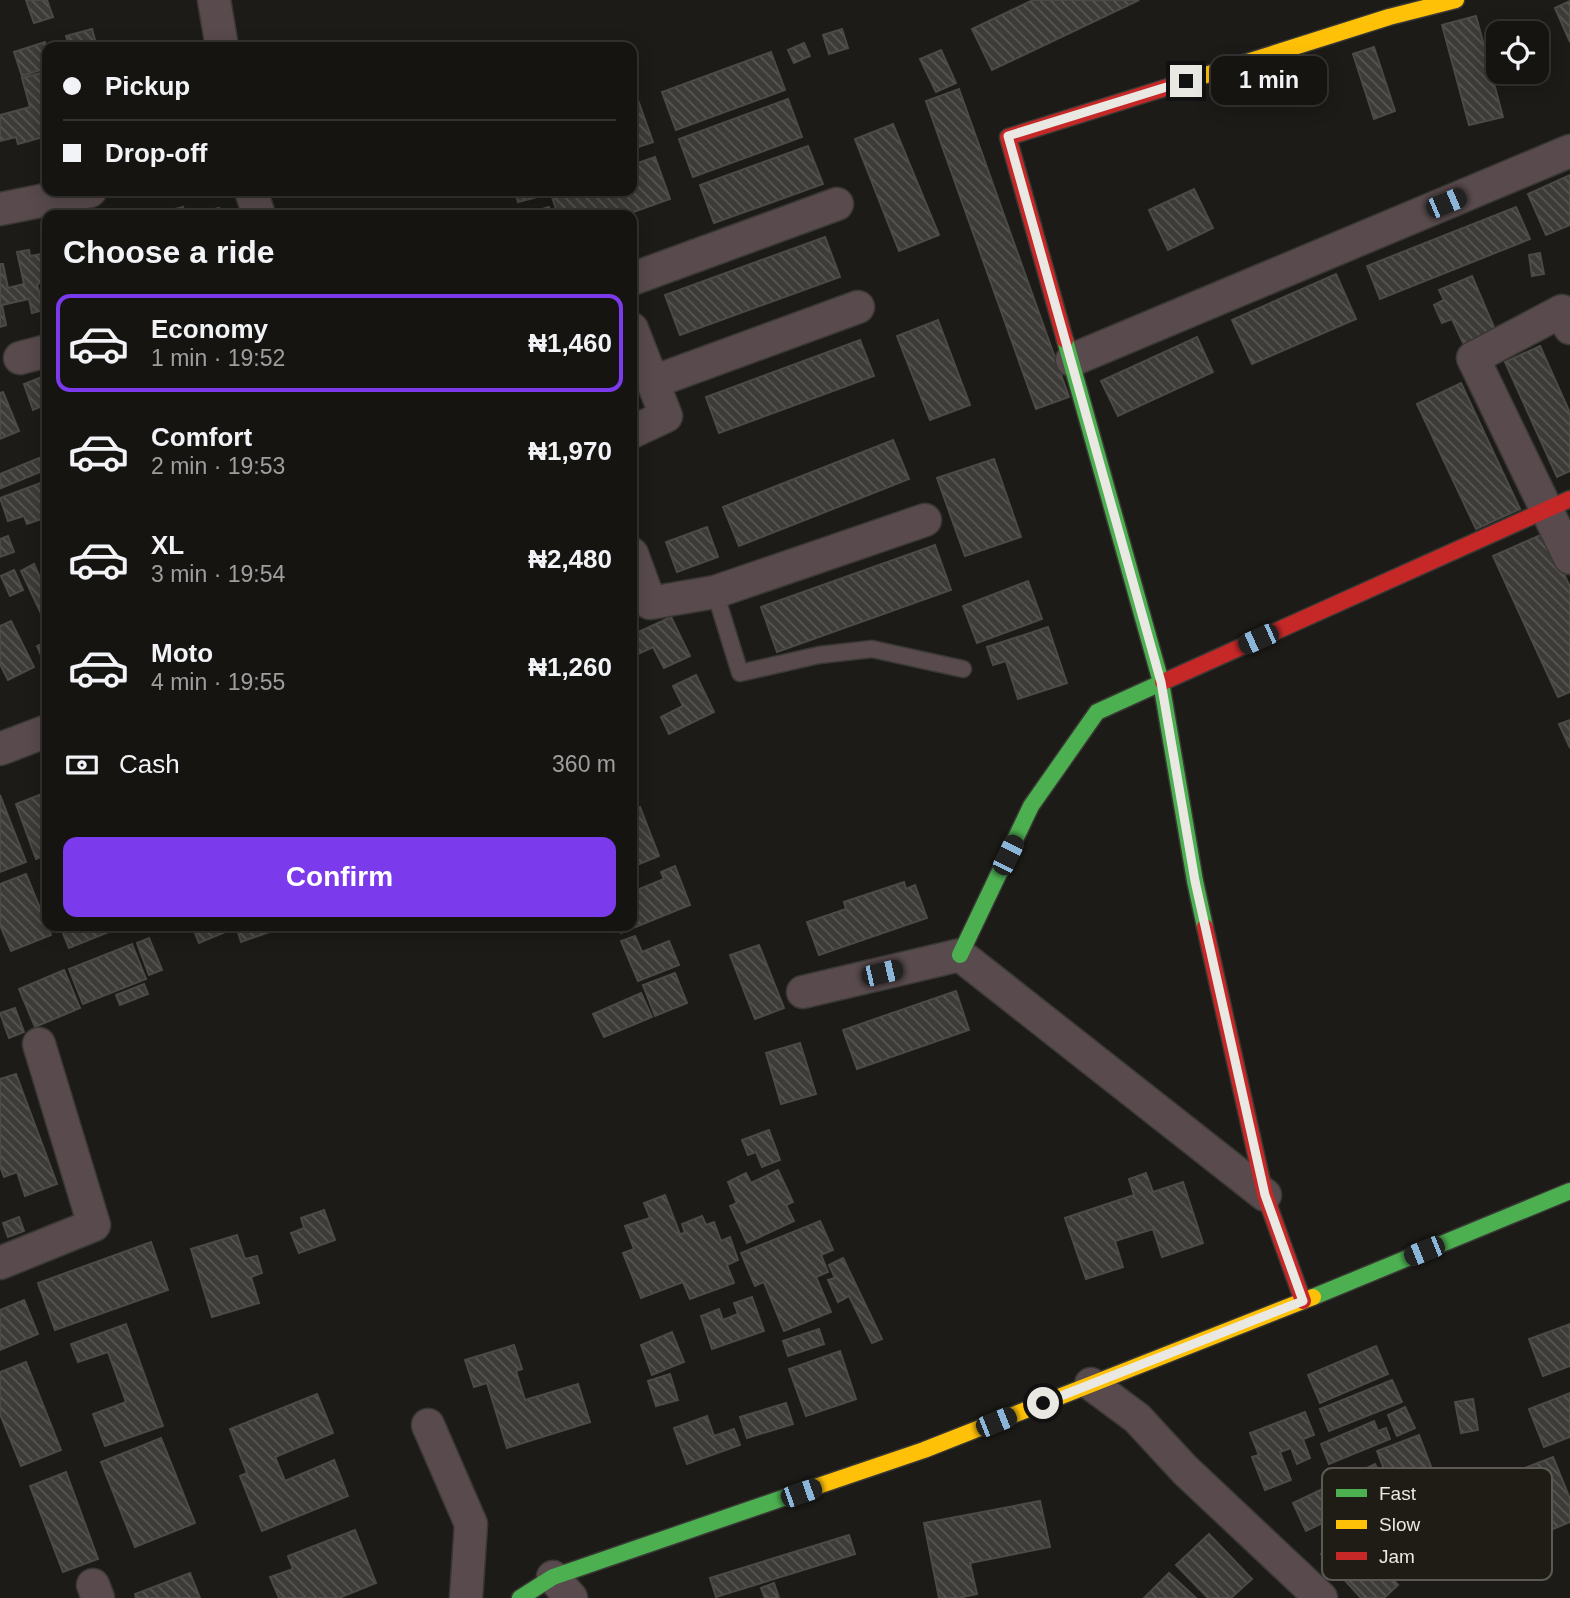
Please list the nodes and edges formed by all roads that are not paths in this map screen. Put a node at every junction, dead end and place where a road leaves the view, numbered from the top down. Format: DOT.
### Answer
graph roads {
  1 [pos="214,0"];
  2 [pos="1456,0"];
  3 [pos="221,42"];
  4 [pos="1570,150"];
  5 [pos="65,196"];
  6 [pos="837,204"];
  7 [pos="0,209"];
  8 [pos="637,277"];
  9 [pos="858,307"];
  10 [pos="1570,328"];
  11 [pos="637,342"];
  12 [pos="1072,360"];
  13 [pos="653,382"];
  14 [pos="637,430"];
  15 [pos="1559,504"];
  16 [pos="925,520"];
  17 [pos="1570,558"];
  18 [pos="637,568"];
  19 [pos="715,592"];
  20 [pos="963,669"];
  21 [pos="1161,682"];
  22 [pos="42,733"];
  23 [pos="0,749"];
  24 [pos="960,955"];
  25 [pos="803,992"];
  26 [pos="39,1044"];
  27 [pos="1570,1191"];
  28 [pos="1265,1195"];
  29 [pos="0,1263"];
  30 [pos="1303,1301"];
  31 [pos="1091,1384"];
  32 [pos="428,1425"];
  33 [pos="562,1588"];
  34 [pos="466,1598"];
  35 [pos="520,1598"];
  36 [pos="1321,1598"];
  1 -- 3 [label="street"];
  2 -- 12 [label="street"];
  4 -- 12 [label="street"];
  5 -- 7 [label="street"];
  6 -- 8 [label="street"];
  9 -- 13 [label="street"];
  10 -- 15 [label="street"];
  11 -- 13 [label="street"];
  12 -- 21 [label="street"];
  13 -- 14 [label="street"];
  15 -- 17 [label="street"];
  15 -- 21 [label="street"];
  16 -- 19 [label="street"];
  18 -- 19 [label="street"];
  19 -- 20 [label="lane"];
  21 -- 24 [label="street"];
  21 -- 28 [label="street"];
  22 -- 23 [label="street"];
  24 -- 25 [label="street"];
  24 -- 28 [label="street"];
  26 -- 29 [label="street"];
  27 -- 30 [label="street"];
  28 -- 30 [label="street"];
  30 -- 31 [label="street"];
  31 -- 33 [label="street"];
  31 -- 36 [label="street"];
  32 -- 34 [label="street"];
  33 -- 35 [label="street"];
}
